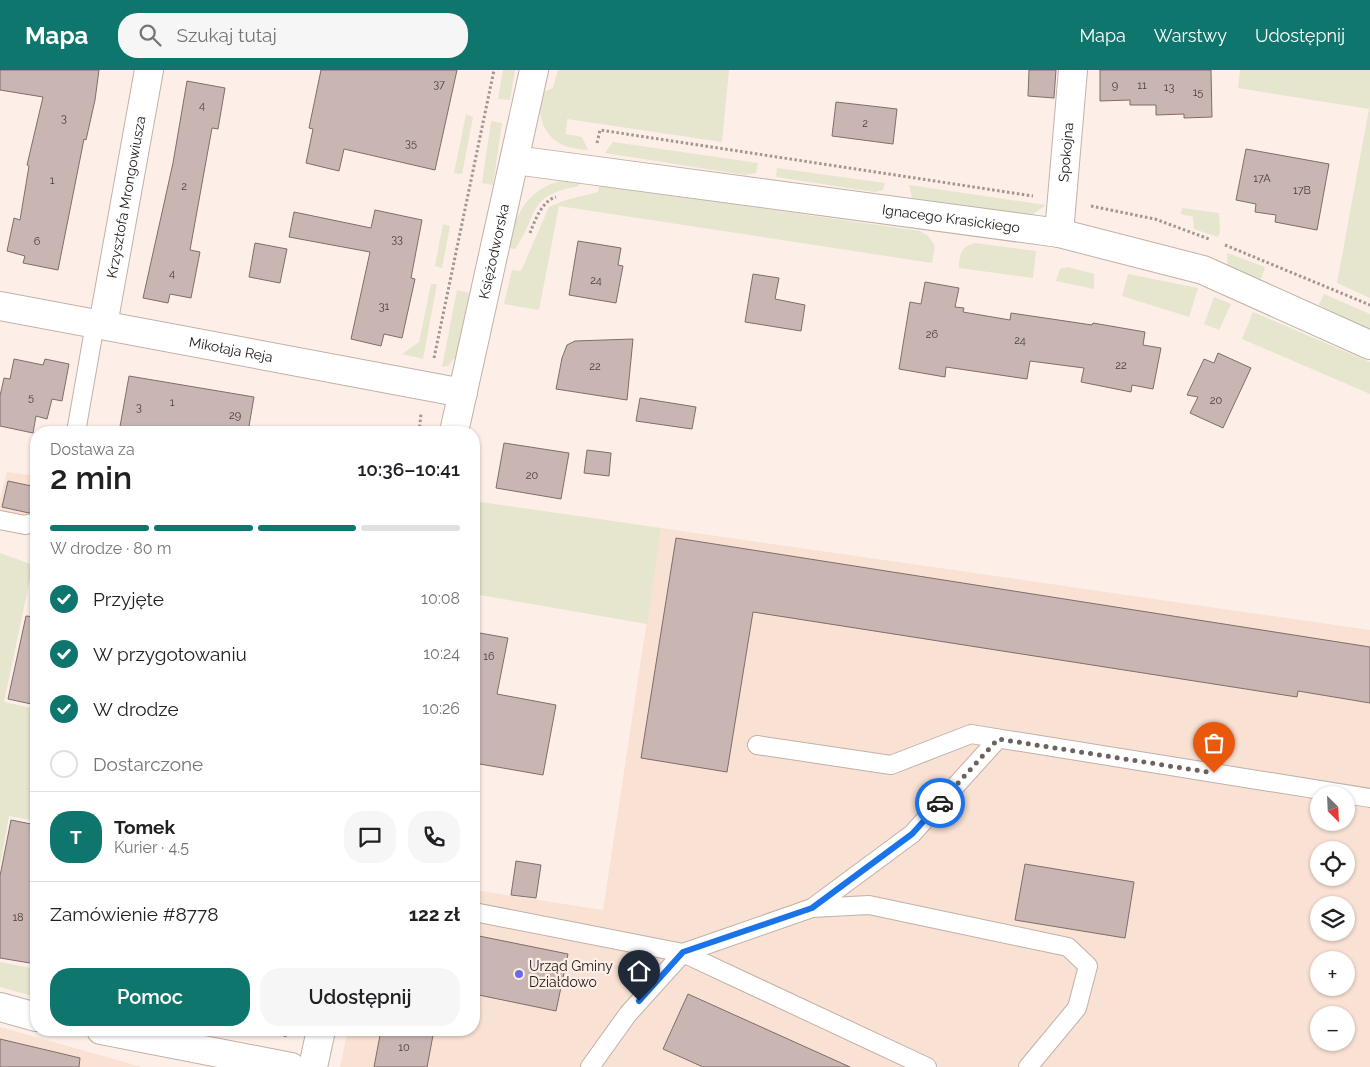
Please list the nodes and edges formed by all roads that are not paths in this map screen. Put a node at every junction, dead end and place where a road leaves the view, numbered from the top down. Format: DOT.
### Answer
graph roads {
  1 [pos="149,70"];
  2 [pos="534,70"];
  3 [pos="1073,70"];
  4 [pos="515,160"];
  5 [pos="1059,233"];
  6 [pos="0,306"];
  7 [pos="98,325"];
  8 [pos="1370,345"];
  9 [pos="463,393"];
  10 [pos="77,426"];
  11 [pos="455,426"];
  12 [pos="0,520"];
  13 [pos="30,524"];
  14 [pos="998,739"];
  15 [pos="757,745"];
  16 [pos="1370,798"];
  17 [pos="812,908"];
  18 [pos="480,913"];
  19 [pos="683,952"];
  20 [pos="0,1007"];
  21 [pos="30,1016"];
  22 [pos="131,1036"];
  23 [pos="320,1036"];
  24 [pos="291,1067"];
  25 [pos="313,1067"];
  26 [pos="590,1067"];
  27 [pos="927,1067"];
  28 [pos="1028,1067"];
  1 -- 7 [label="street, Krzysztofa Mrongowiusza"];
  2 -- 4 [label="street, Księżodworska"];
  3 -- 5 [label="street, Spokojna"];
  4 -- 5 [label="street, Ignacego Krasickiego"];
  4 -- 9 [label="street, Księżodworska"];
  5 -- 8 [label="street, Ignacego Krasickiego"];
  6 -- 7 [label="street, Mikołaja Reja"];
  7 -- 9 [label="street, Mikołaja Reja"];
  7 -- 10 [label="lane"];
  9 -- 11 [label="street, Księżodworska"];
  12 -- 13 [label="lane"];
  14 -- 15 [label="lane"];
  14 -- 16 [label="lane"];
  14 -- 17 [label="lane"];
  17 -- 19 [label="lane"];
  17 -- 28 [label="lane"];
  18 -- 19 [label="lane"];
  19 -- 26 [label="lane"];
  19 -- 27 [label="lane"];
  20 -- 21 [label="street"];
  22 -- 24 [label="street"];
  23 -- 25 [label="street"];
}
